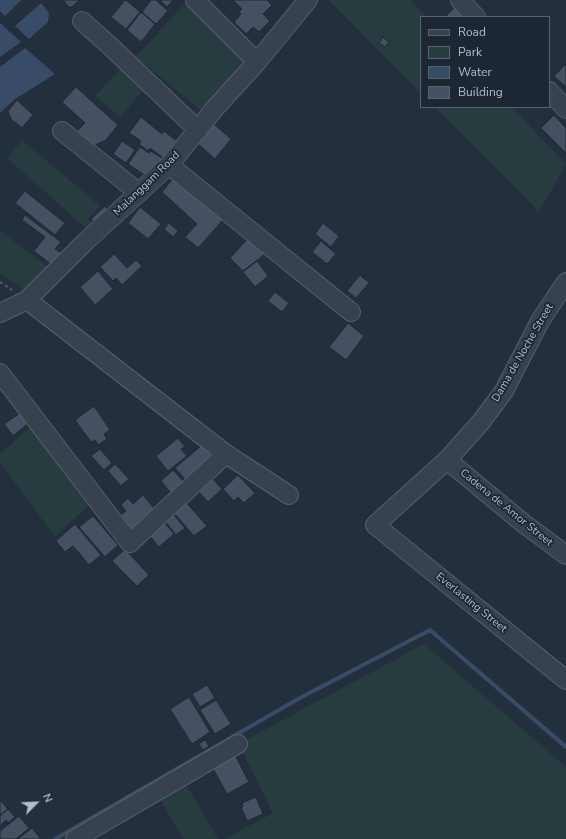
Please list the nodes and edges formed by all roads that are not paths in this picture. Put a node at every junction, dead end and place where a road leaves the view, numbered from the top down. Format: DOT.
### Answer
graph roads {
  1 [pos="195,0"];
  2 [pos="308,0"];
  3 [pos="460,0"];
  4 [pos="475,16"];
  5 [pos="82,21"];
  6 [pos="257,62"];
  7 [pos="550,93"];
  8 [pos="566,109"];
  9 [pos="198,130"];
  10 [pos="62,131"];
  11 [pos="169,165"];
  12 [pos="139,193"];
  13 [pos="566,282"];
  14 [pos="27,300"];
  15 [pos="351,312"];
  16 [pos="0,313"];
  17 [pos="0,373"];
  18 [pos="226,454"];
  19 [pos="447,460"];
  20 [pos="289,495"];
  21 [pos="375,525"];
  22 [pos="566,556"];
  23 [pos="566,680"];
  24 [pos="238,744"];
  25 [pos="75,839"];
  1 -- 6 [label="street"];
  2 -- 6 [label="street, Malanggam Road"];
  3 -- 4 [label="street"];
  5 -- 9 [label="street"];
  6 -- 9 [label="street, Malanggam Road"];
  7 -- 8 [label="street"];
  9 -- 11 [label="street, Malanggam Road"];
  10 -- 12 [label="street"];
  11 -- 12 [label="street, Malanggam Road"];
  11 -- 15 [label="street"];
  12 -- 14 [label="street, Malanggam Road"];
  13 -- 19 [label="street, Dama de Noche Street"];
  14 -- 16 [label="street, Malanggam Road"];
  14 -- 18 [label="street"];
  17 -- 18 [label="street"];
  18 -- 20 [label="street"];
  19 -- 21 [label="street, Dama de Noche Street"];
  19 -- 22 [label="street, Cadena de Amor Street"];
  21 -- 23 [label="street, Everlasting Street"];
  24 -- 25 [label="street"];
}
